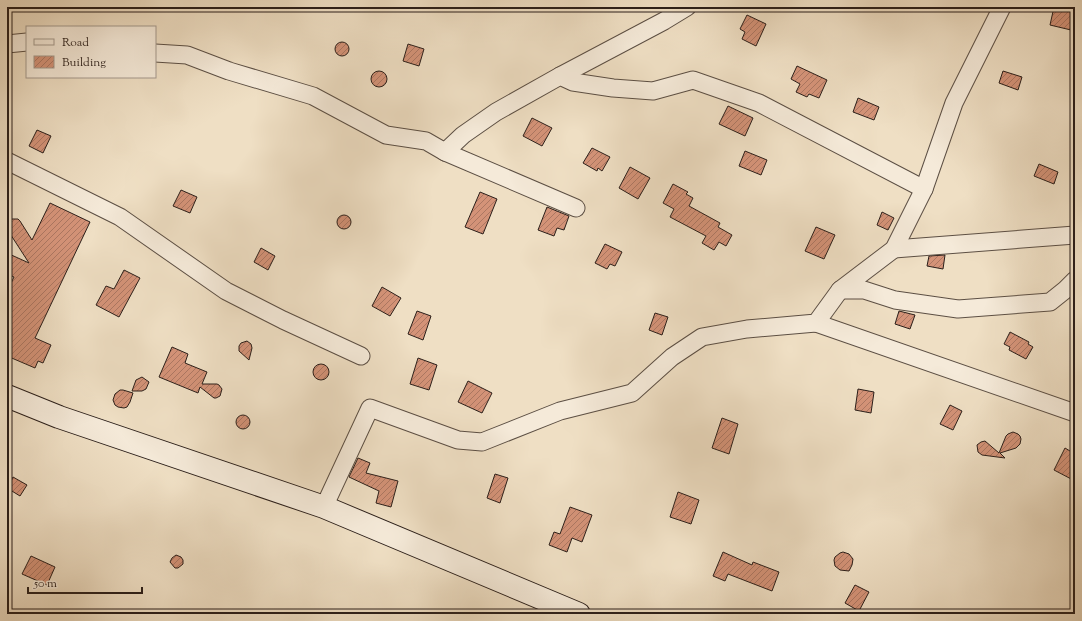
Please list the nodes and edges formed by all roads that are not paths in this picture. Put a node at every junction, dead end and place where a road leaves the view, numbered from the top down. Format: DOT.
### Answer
graph roads {
  1 [pos="687,7"];
  2 [pos="1002,7"];
  3 [pos="26,42"];
  4 [pos="7,44"];
  5 [pos="156,53"];
  6 [pos="560,76"];
  7 [pos="445,152"];
  8 [pos="7,161"];
  9 [pos="924,190"];
  10 [pos="576,208"];
  11 [pos="1075,235"];
  12 [pos="894,249"];
  13 [pos="1075,280"];
  14 [pos="840,290"];
  15 [pos="816,323"];
  16 [pos="361,356"];
  17 [pos="7,396"];
  18 [pos="1075,413"];
  19 [pos="324,507"];
  20 [pos="579,614"];
  1 -- 6 [label="street"];
  2 -- 9 [label="street"];
  3 -- 4 [label="street"];
  5 -- 7 [label="street"];
  6 -- 7 [label="street"];
  6 -- 9 [label="street"];
  7 -- 10 [label="street"];
  8 -- 16 [label="street"];
  9 -- 12 [label="street"];
  11 -- 12 [label="street"];
  12 -- 14 [label="street"];
  13 -- 14 [label="street"];
  14 -- 15 [label="street"];
  15 -- 18 [label="street"];
  15 -- 19 [label="street"];
  17 -- 19 [label="main road"];
  19 -- 20 [label="main road"];
}
